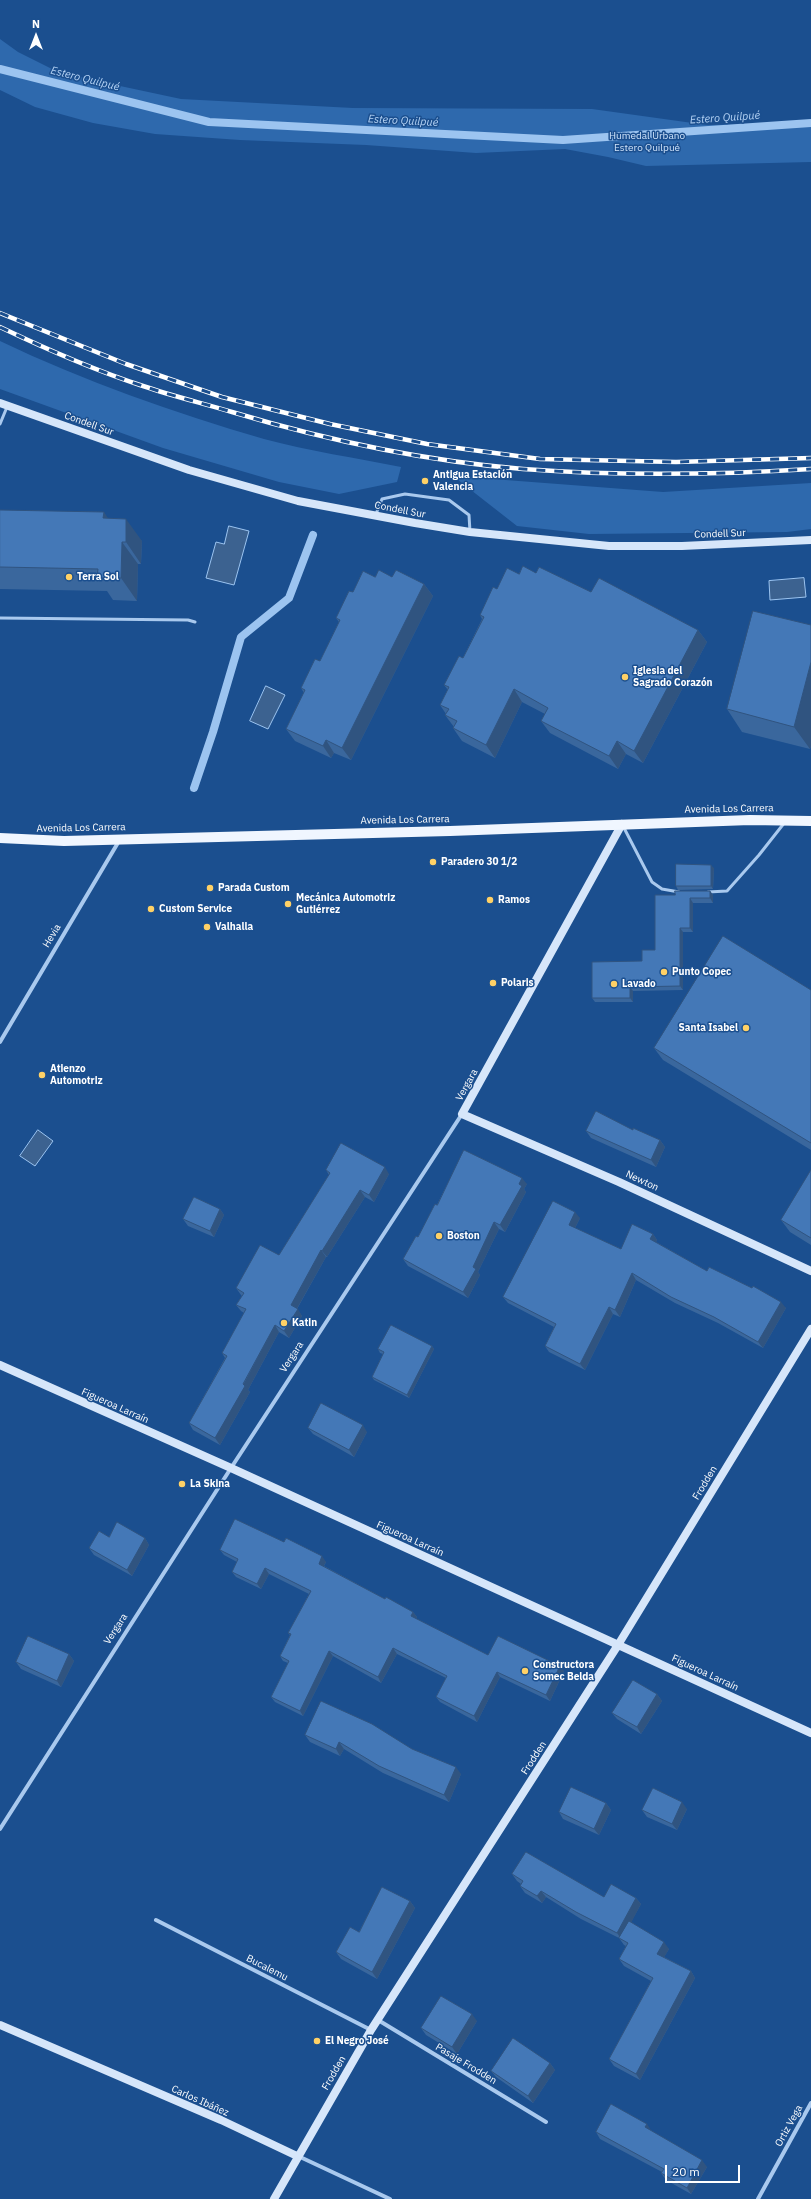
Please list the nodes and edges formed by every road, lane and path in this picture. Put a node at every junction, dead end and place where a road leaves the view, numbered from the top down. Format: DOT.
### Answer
graph roads {
  1 [pos="4,404"];
  2 [pos="0,424"];
  3 [pos="375,515"];
  4 [pos="470,532"];
  5 [pos="811,540"];
  6 [pos="0,618"];
  7 [pos="196,622"];
  8 [pos="786,821"];
  9 [pos="811,821"];
  10 [pos="622,824"];
  11 [pos="0,838"];
  12 [pos="120,839"];
  13 [pos="682,892"];
  14 [pos="704,893"];
  15 [pos="0,1042"];
  16 [pos="462,1114"];
  17 [pos="811,1271"];
  18 [pos="811,1328"];
  19 [pos="0,1365"];
  20 [pos="231,1468"];
  21 [pos="618,1645"];
  22 [pos="811,1733"];
  23 [pos="0,1829"];
  24 [pos="156,1920"];
  25 [pos="378,2020"];
  26 [pos="0,2025"];
  27 [pos="371,2030"];
  28 [pos="811,2103"];
  29 [pos="546,2122"];
  30 [pos="297,2156"];
  31 [pos="274,2199"];
  32 [pos="390,2199"];
  33 [pos="758,2199"];
  1 -- 2 [label="lane"];
  1 -- 3 [label="street, Condell Sur"];
  3 -- 4 [label="street, Condell Sur"];
  3 -- 4 [label="lane"];
  4 -- 5 [label="street, Condell Sur"];
  6 -- 7 [label="lane"];
  8 -- 9 [label="main road, Avenida Los Carrera"];
  8 -- 10 [label="main road, Avenida Los Carrera"];
  8 -- 14 [label="lane"];
  10 -- 12 [label="main road, Avenida Los Carrera"];
  10 -- 13 [label="lane"];
  10 -- 16 [label="street, Vergara"];
  11 -- 12 [label="main road, Avenida Los Carrera"];
  12 -- 15 [label="street, Hevia"];
  16 -- 17 [label="street, Newton"];
  16 -- 20 [label="street, Vergara"];
  18 -- 21 [label="street, Frodden"];
  19 -- 20 [label="street, Figueroa Larraín"];
  20 -- 21 [label="street, Figueroa Larraín"];
  20 -- 23 [label="street, Vergara"];
  21 -- 22 [label="street, Figueroa Larraín"];
  21 -- 25 [label="street, Frodden"];
  24 -- 27 [label="street, Bucalemu"];
  25 -- 27 [label="street, Frodden"];
  25 -- 29 [label="street, Pasaje Frodden"];
  26 -- 30 [label="street, Carlos Ibáñez"];
  27 -- 30 [label="street, Frodden"];
  28 -- 33 [label="street, Ortiz Vega"];
  30 -- 31 [label="street, Frodden"];
  30 -- 32 [label="street, Carlos Ibáñez"];
}
